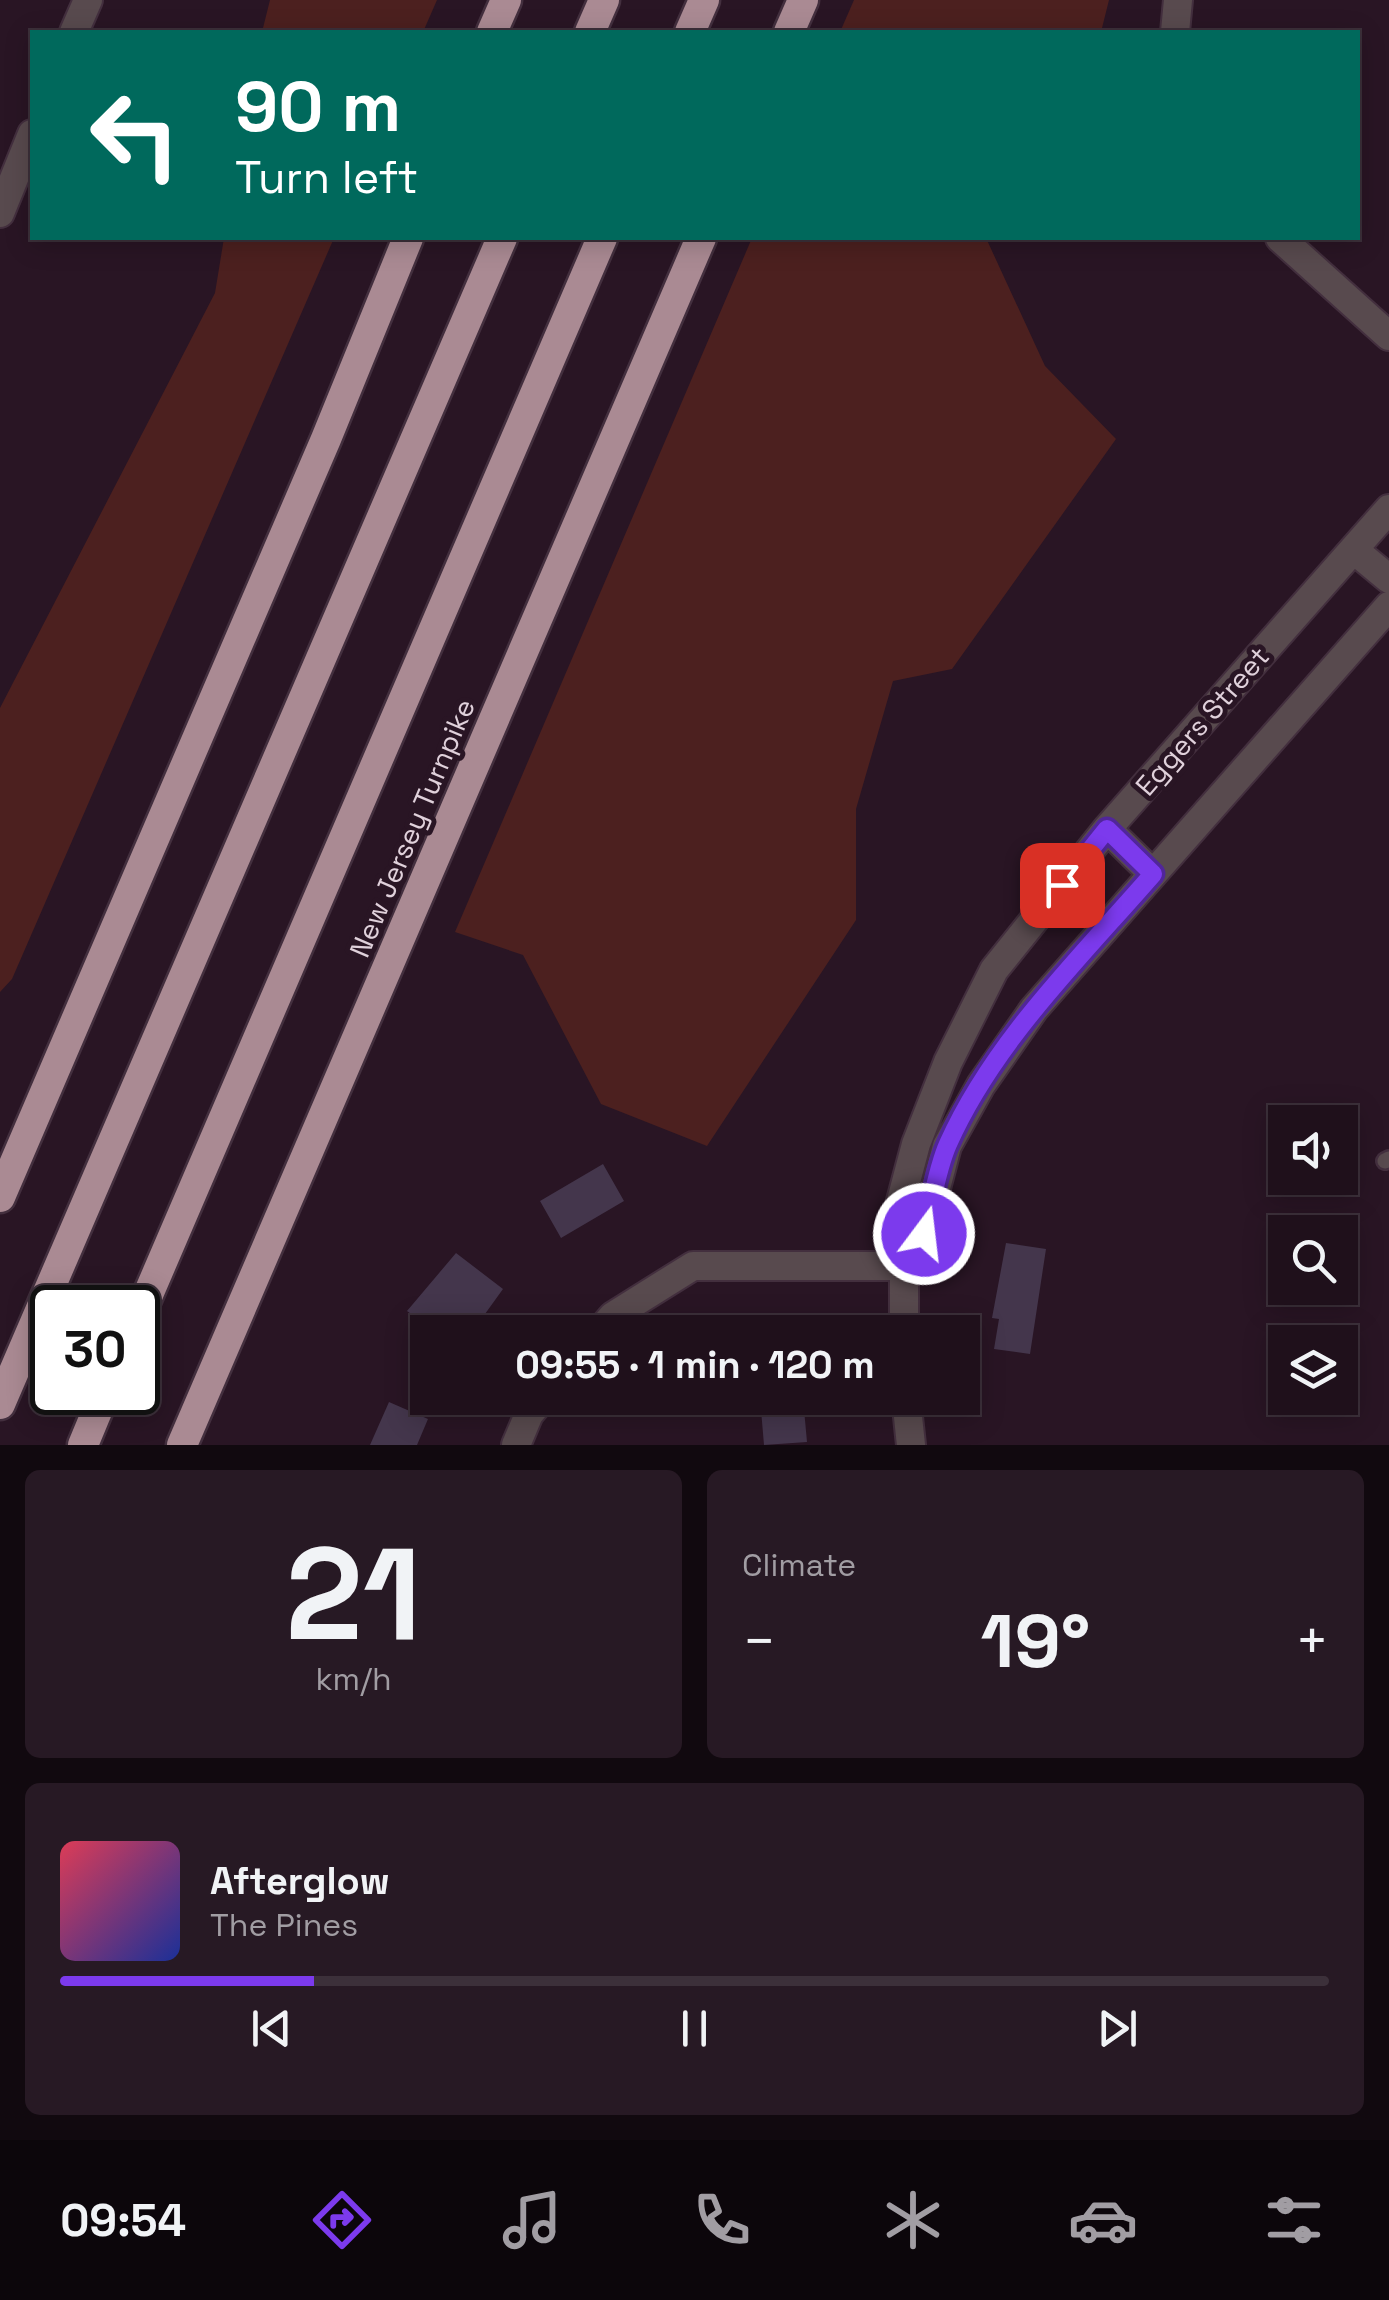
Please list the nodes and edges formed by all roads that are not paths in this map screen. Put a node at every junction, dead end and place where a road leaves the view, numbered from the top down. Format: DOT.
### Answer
graph roads {
  1 [pos="88,0"];
  2 [pos="506,0"];
  3 [pos="604,0"];
  4 [pos="704,0"];
  5 [pos="803,0"];
  6 [pos="1178,0"];
  7 [pos="75,30"];
  8 [pos="493,30"];
  9 [pos="591,30"];
  10 [pos="691,30"];
  11 [pos="790,30"];
  12 [pos="1175,30"];
  13 [pos="30,139"];
  14 [pos="0,213"];
  15 [pos="407,240"];
  16 [pos="501,240"];
  17 [pos="601,240"];
  18 [pos="700,240"];
  19 [pos="1282,240"];
  20 [pos="1389,336"];
  21 [pos="1389,509"];
  22 [pos="1354,550"];
  23 [pos="1389,579"];
  24 [pos="1389,606"];
  25 [pos="1107,829"];
  26 [pos="1153,874"];
  27 [pos="0,1196"];
  28 [pos="904,1266"];
  29 [pos="152,1285"];
  30 [pos="615,1315"];
  31 [pos="904,1315"];
  32 [pos="0,1404"];
  33 [pos="96,1415"];
  34 [pos="529,1415"];
  35 [pos="908,1415"];
  36 [pos="83,1445"];
  37 [pos="182,1445"];
  38 [pos="516,1445"];
  39 [pos="911,1445"];
  1 -- 7 [label="street"];
  2 -- 8 [label="highway"];
  3 -- 9 [label="highway"];
  4 -- 10 [label="highway"];
  5 -- 11 [label="highway"];
  6 -- 12 [label="street"];
  13 -- 14 [label="street"];
  15 -- 27 [label="highway"];
  16 -- 32 [label="highway"];
  17 -- 29 [label="highway, New Jersey Turnpike"];
  18 -- 37 [label="highway, New Jersey Turnpike"];
  19 -- 20 [label="street"];
  21 -- 22 [label="street, Eggers Street"];
  22 -- 23 [label="street"];
  22 -- 25 [label="street, Eggers Street"];
  24 -- 26 [label="street, Eggers Street"];
  25 -- 26 [label="street"];
  25 -- 28 [label="street, Eggers Street"];
  26 -- 28 [label="street, Eggers Street"];
  28 -- 30 [label="street"];
  28 -- 31 [label="street, Eggers Street"];
  33 -- 36 [label="highway"];
  34 -- 38 [label="street"];
  35 -- 39 [label="street"];
}
